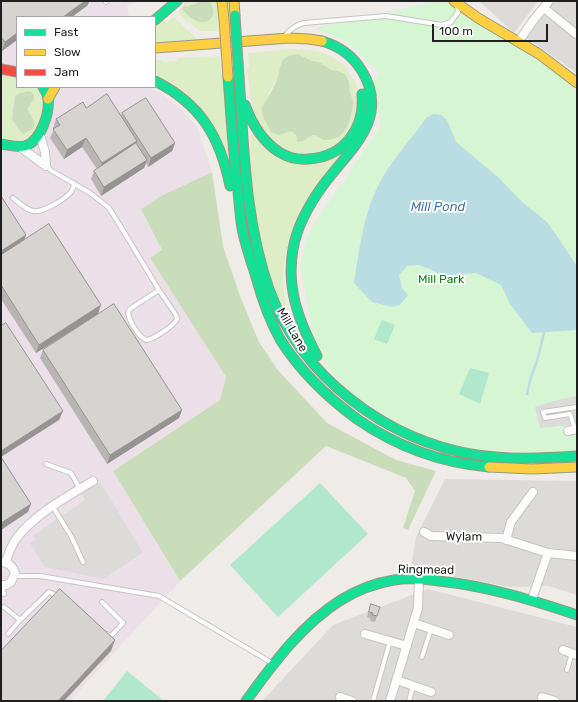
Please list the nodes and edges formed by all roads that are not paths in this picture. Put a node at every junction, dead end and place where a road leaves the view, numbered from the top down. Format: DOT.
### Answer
graph roads {
  1 [pos="177,1"];
  2 [pos="222,1"];
  3 [pos="234,1"];
  4 [pos="455,2"];
  5 [pos="545,4"];
  6 [pos="156,19"];
  7 [pos="576,34"];
  8 [pos="281,40"];
  9 [pos="519,42"];
  10 [pos="156,48"];
  11 [pos="156,56"];
  12 [pos="1,69"];
  13 [pos="16,72"];
  14 [pos="156,81"];
  15 [pos="239,81"];
  16 [pos="577,83"];
  17 [pos="43,88"];
  18 [pos="54,88"];
  19 [pos="48,99"];
  20 [pos="40,135"];
  21 [pos="1,144"];
  22 [pos="20,147"];
  23 [pos="46,166"];
  24 [pos="74,183"];
  25 [pos="12,198"];
  26 [pos="159,290"];
  27 [pos="265,308"];
  28 [pos="334,385"];
  29 [pos="577,407"];
  30 [pos="573,430"];
  31 [pos="577,456"];
  32 [pos="46,464"];
  33 [pos="577,467"];
  34 [pos="93,481"];
  35 [pos="80,489"];
  36 [pos="533,492"];
  37 [pos="53,507"];
  38 [pos="424,532"];
  39 [pos="506,540"];
  40 [pos="548,553"];
  41 [pos="577,556"];
  42 [pos="3,562"];
  43 [pos="83,562"];
  44 [pos="14,576"];
  45 [pos="419,579"];
  46 [pos="2,585"];
  47 [pos="4,594"];
  48 [pos="62,598"];
  49 [pos="532,600"];
  50 [pos="102,602"];
  51 [pos="4,606"];
  52 [pos="577,615"];
  53 [pos="20,620"];
  54 [pos="414,623"];
  55 [pos="103,629"];
  56 [pos="431,629"];
  57 [pos="8,634"];
  58 [pos="365,634"];
  59 [pos="449,635"];
  60 [pos="390,641"];
  61 [pos="407,646"];
  62 [pos="563,650"];
  63 [pos="574,654"];
  64 [pos="422,657"];
  65 [pos="274,664"];
  66 [pos="567,670"];
  67 [pos="397,680"];
  68 [pos="413,686"];
  69 [pos="431,692"];
  70 [pos="340,697"];
  71 [pos="542,697"];
  72 [pos="246,701"];
  73 [pos="352,701"];
  74 [pos="373,701"];
  75 [pos="390,701"];
  76 [pos="409,701"];
  77 [pos="556,701"];
  1 -- 6 [label="main road"];
  2 -- 27 [label="main road, Mill Lane, bridge"];
  3 -- 15 [label="main road, Mill Lane, bridge"];
  4 -- 8 [label="lane"];
  4 -- 9 [label="main road"];
  5 -- 7 [label="street"];
  5 -- 9 [label="street"];
  8 -- 10 [label="main road"];
  8 -- 28 [label="main road"];
  9 -- 16 [label="main road"];
  11 -- 15 [label="main road"];
  12 -- 13 [label="main road"];
  14 -- 27 [label="main road"];
  15 -- 28 [label="main road, Mill Lane"];
  17 -- 19 [label="main road"];
  18 -- 19 [label="main road"];
  19 -- 20 [label="main road"];
  20 -- 22 [label="main road"];
  20 -- 23 [label="street"];
  21 -- 22 [label="main road"];
  22 -- 23 [label="street"];
  23 -- 24 [label="lane"];
  24 -- 25 [label="lane"];
  24 -- 26 [label="lane"];
  26 -- 26 [label="lane"];
  27 -- 33 [label="main road, Mill Lane"];
  28 -- 31 [label="main road, Mill Lane"];
  29 -- 30 [label="lane"];
  32 -- 35 [label="lane"];
  34 -- 35 [label="street"];
  35 -- 37 [label="street"];
  36 -- 39 [label="street"];
  37 -- 42 [label="street"];
  37 -- 43 [label="lane"];
  38 -- 39 [label="street, Wylam"];
  39 -- 40 [label="street, Wylam"];
  40 -- 41 [label="street, Wylam"];
  40 -- 49 [label="street"];
  42 -- 44 [label="street"];
  44 -- 46 [label="street"];
  44 -- 65 [label="lane"];
  45 -- 49 [label="main road, Ringmead"];
  45 -- 54 [label="street"];
  45 -- 65 [label="main road, Ringmead"];
  46 -- 47 [label="lane"];
  48 -- 53 [label="lane"];
  49 -- 52 [label="main road, Ringmead"];
  50 -- 55 [label="lane"];
  51 -- 53 [label="lane"];
  53 -- 57 [label="lane"];
  54 -- 56 [label="street"];
  54 -- 61 [label="street"];
  56 -- 59 [label="street"];
  56 -- 64 [label="lane"];
  58 -- 60 [label="street"];
  60 -- 61 [label="street"];
  60 -- 74 [label="lane"];
  61 -- 67 [label="street"];
  62 -- 63 [label="street"];
  63 -- 66 [label="lane"];
  65 -- 72 [label="main road, Ringmead"];
  67 -- 68 [label="street"];
  67 -- 75 [label="street"];
  68 -- 69 [label="street"];
  68 -- 76 [label="lane"];
  70 -- 73 [label="street"];
  71 -- 77 [label="street"];
}
